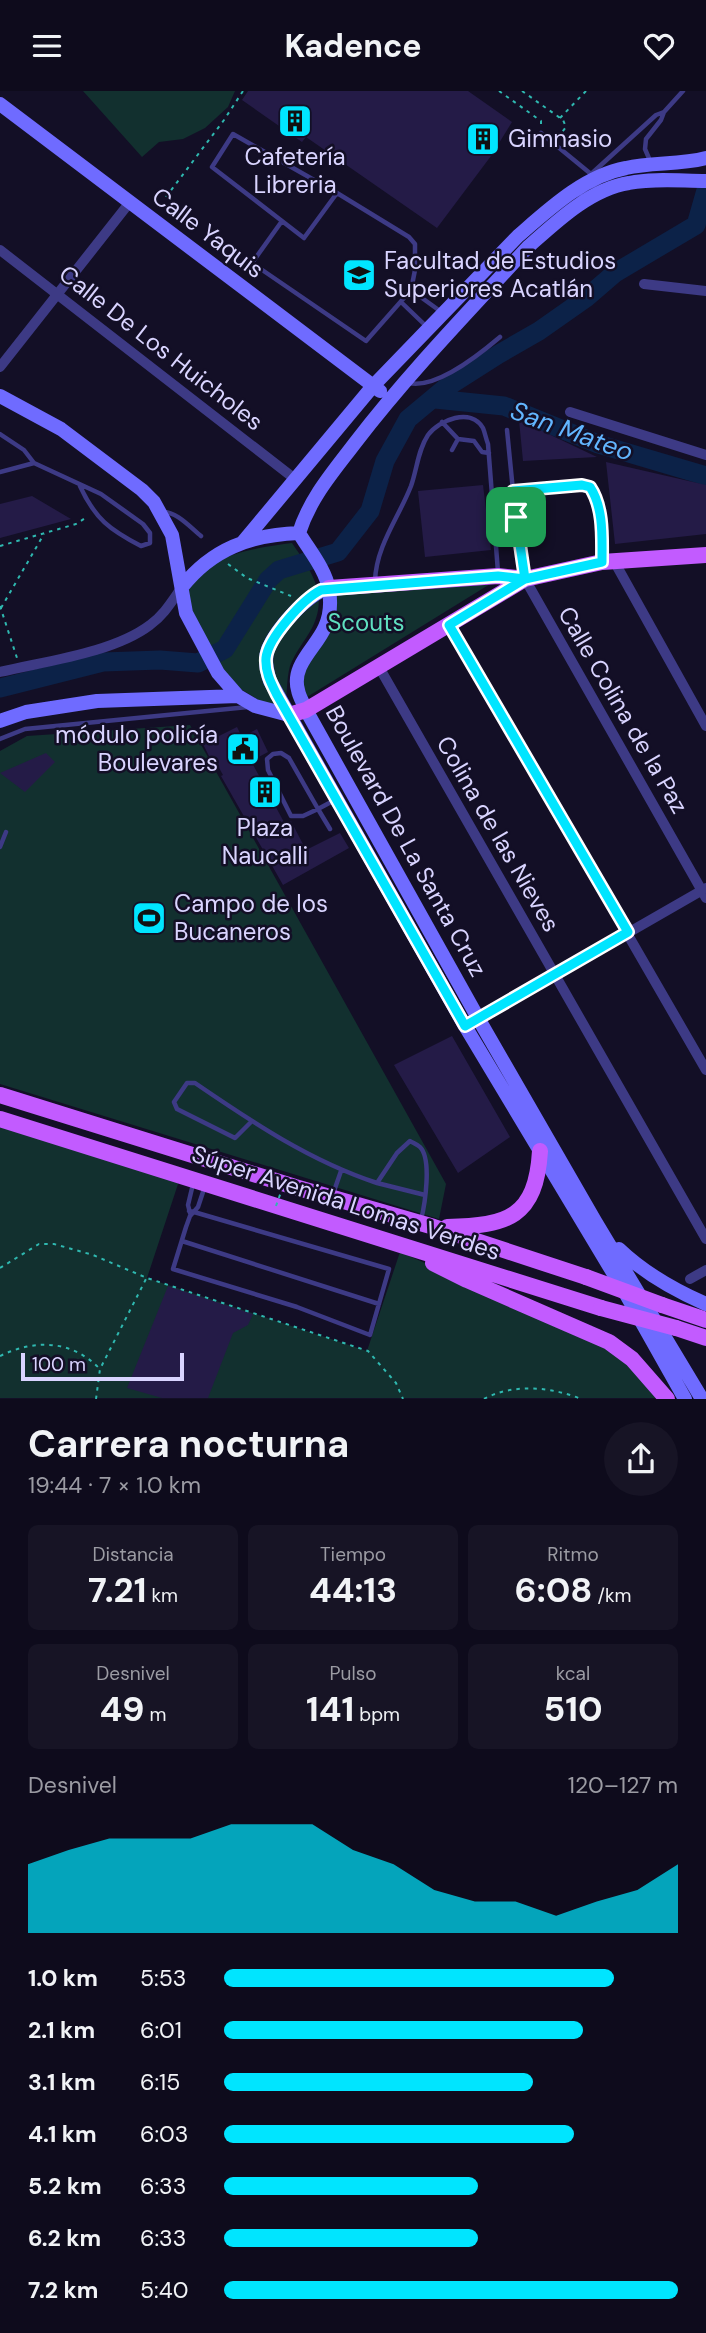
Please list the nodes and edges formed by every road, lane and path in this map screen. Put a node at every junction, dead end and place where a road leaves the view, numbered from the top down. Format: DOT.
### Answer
graph roads {
  1 [pos="243,91"];
  2 [pos="499,91"];
  3 [pos="522,91"];
  4 [pos="586,91"];
  5 [pos="683,91"];
  6 [pos="0,104"];
  7 [pos="664,112"];
  8 [pos="559,118"];
  9 [pos="542,133"];
  10 [pos="554,144"];
  11 [pos="706,158"];
  12 [pos="652,164"];
  13 [pos="588,179"];
  14 [pos="706,181"];
  15 [pos="337,193"];
  16 [pos="166,197"];
  17 [pos="130,202"];
  18 [pos="282,221"];
  19 [pos="0,250"];
  20 [pos="644,284"];
  21 [pos="411,290"];
  22 [pos="706,291"];
  23 [pos="56,293"];
  24 [pos="401,302"];
  25 [pos="443,314"];
  26 [pos="428,329"];
  27 [pos="500,337"];
  28 [pos="0,367"];
  29 [pos="405,382"];
  30 [pos="373,386"];
  31 [pos="0,396"];
  32 [pos="390,398"];
  33 [pos="570,412"];
  34 [pos="442,422"];
  35 [pos="507,431"];
  36 [pos="0,434"];
  37 [pos="458,439"];
  38 [pos="452,450"];
  39 [pos="489,453"];
  40 [pos="706,455"];
  41 [pos="34,463"];
  42 [pos="0,473"];
  43 [pos="295,479"];
  44 [pos="80,486"];
  45 [pos="513,491"];
  46 [pos="94,512"];
  47 [pos="161,512"];
  48 [pos="44,533"];
  49 [pos="299,533"];
  50 [pos="201,536"];
  51 [pos="243,542"];
  52 [pos="0,546"];
  53 [pos="218,553"];
  54 [pos="706,555"];
  55 [pos="608,562"];
  56 [pos="498,576"];
  57 [pos="525,579"];
  58 [pos="327,582"];
  59 [pos="375,585"];
  60 [pos="182,587"];
  61 [pos="305,601"];
  62 [pos="0,607"];
  63 [pos="449,625"];
  64 [pos="379,667"];
  65 [pos="20,668"];
  66 [pos="0,673"];
  67 [pos="237,696"];
  68 [pos="256,706"];
  69 [pos="306,710"];
  70 [pos="289,715"];
  71 [pos="0,721"];
  72 [pos="706,726"];
  73 [pos="0,739"];
  74 [pos="336,799"];
  75 [pos="318,809"];
  76 [pos="330,829"];
  77 [pos="6,832"];
  78 [pos="0,847"];
  79 [pos="704,892"];
  80 [pos="628,932"];
  81 [pos="554,975"];
  82 [pos="478,1019"];
  83 [pos="465,1026"];
  84 [pos="706,1069"];
  85 [pos="0,1094"];
  86 [pos="0,1119"];
  87 [pos="251,1122"];
  88 [pos="540,1151"];
  89 [pos="341,1171"];
  90 [pos="286,1178"];
  91 [pos="200,1181"];
  92 [pos="377,1183"];
  93 [pos="425,1195"];
  94 [pos="332,1197"];
  95 [pos="276,1206"];
  96 [pos="191,1213"];
  97 [pos="595,1221"];
  98 [pos="427,1225"];
  99 [pos="706,1239"];
  100 [pos="182,1241"];
  101 [pos="404,1246"];
  102 [pos="0,1268"];
  103 [pos="706,1270"];
  104 [pos="147,1278"];
  105 [pos="690,1279"];
  106 [pos="263,1297"];
  107 [pos="379,1304"];
  108 [pos="706,1304"];
  109 [pos="664,1305"];
  110 [pos="706,1312"];
  111 [pos="258,1315"];
  112 [pos="706,1319"];
  113 [pos="677,1329"];
  114 [pos="706,1338"];
  115 [pos="706,1343"];
  116 [pos="0,1356"];
  117 [pos="100,1369"];
  118 [pos="96,1398"];
  119 [pos="403,1398"];
  120 [pos="484,1398"];
  121 [pos="581,1398"];
  122 [pos="667,1398"];
  123 [pos="685,1398"];
  124 [pos="702,1398"];
  1 -- 16 [label="path"];
  2 -- 9 [label="path"];
  3 -- 8 [label="path"];
  4 -- 8 [label="path"];
  5 -- 7 [label="lane"];
  6 -- 17 [label="main road, Calle Yaquis"];
  7 -- 12 [label="lane"];
  7 -- 13 [label="lane"];
  8 -- 10 [label="path"];
  9 -- 10 [label="lane"];
  10 -- 13 [label="lane"];
  11 -- 12 [label="main road"];
  12 -- 13 [label="main road"];
  13 -- 25 [label="main road"];
  14 -- 29 [label="main road"];
  15 -- 18 [label="lane"];
  15 -- 18 [label="lane"];
  15 -- 21 [label="lane"];
  17 -- 23 [label="street"];
  17 -- 30 [label="main road, Calle Yaquis"];
  18 -- 24 [label="lane"];
  19 -- 23 [label="street, Calle De Los Huicholes"];
  20 -- 22 [label="street"];
  21 -- 24 [label="lane"];
  21 -- 25 [label="lane"];
  23 -- 28 [label="street"];
  23 -- 43 [label="street, Calle De Los Huicholes"];
  24 -- 26 [label="lane"];
  25 -- 26 [label="main road"];
  26 -- 30 [label="main road"];
  27 -- 29 [label="lane"];
  29 -- 32 [label="main road"];
  30 -- 32 [label="main road, Calle Yaquis"];
  30 -- 43 [label="main road"];
  31 -- 47 [label="main road"];
  32 -- 49 [label="main road"];
  33 -- 40 [label="street"];
  34 -- 37 [label="lane"];
  34 -- 39 [label="lane"];
  34 -- 59 [label="lane"];
  35 -- 45 [label="lane"];
  36 -- 41 [label="lane"];
  37 -- 38 [label="lane"];
  37 -- 39 [label="lane"];
  39 -- 56 [label="lane"];
  41 -- 42 [label="lane"];
  41 -- 44 [label="lane"];
  43 -- 51 [label="main road"];
  44 -- 46 [label="lane"];
  44 -- 46 [label="lane"];
  45 -- 55 [label="lane"];
  45 -- 57 [label="lane"];
  46 -- 48 [label="path"];
  47 -- 50 [label="lane"];
  47 -- 60 [label="main road, Boulevard De La Santa Cruz"];
  48 -- 52 [label="path"];
  48 -- 62 [label="path"];
  49 -- 51 [label="main road"];
  49 -- 58 [label="main road"];
  51 -- 53 [label="main road"];
  53 -- 60 [label="main road"];
  53 -- 61 [label="path"];
  54 -- 55 [label="main road"];
  55 -- 57 [label="main road"];
  55 -- 72 [label="street"];
  56 -- 57 [label="main road"];
  56 -- 59 [label="main road"];
  57 -- 63 [label="main road"];
  57 -- 79 [label="street, Calle Colina de la Paz"];
  58 -- 59 [label="main road"];
  58 -- 61 [label="main road, Boulevard De La Santa Cruz"];
  58 -- 69 [label="main road, Boulevard De La Santa Cruz"];
  60 -- 65 [label="street"];
  60 -- 67 [label="main road, Boulevard De La Santa Cruz"];
  61 -- 70 [label="main road, Boulevard De La Santa Cruz"];
  62 -- 65 [label="path"];
  63 -- 64 [label="main road"];
  63 -- 80 [label="street"];
  64 -- 69 [label="main road"];
  64 -- 81 [label="street, Colina de las Nieves"];
  65 -- 66 [label="street"];
  67 -- 68 [label="main road, Boulevard De La Santa Cruz"];
  67 -- 71 [label="main road"];
  68 -- 70 [label="main road, Boulevard De La Santa Cruz"];
  68 -- 73 [label="lane"];
  69 -- 70 [label="main road"];
  69 -- 82 [label="main road, Boulevard De La Santa Cruz"];
  70 -- 74 [label="main road, Boulevard De La Santa Cruz"];
  74 -- 75 [label="lane"];
  74 -- 83 [label="main road, Boulevard De La Santa Cruz"];
  75 -- 75 [label="lane"];
  75 -- 76 [label="lane"];
  77 -- 78 [label="lane"];
  79 -- 80 [label="street"];
  80 -- 81 [label="street"];
  80 -- 84 [label="street"];
  81 -- 82 [label="street"];
  81 -- 99 [label="street, Colina de las Nieves"];
  82 -- 83 [label="street"];
  82 -- 97 [label="main road, Boulevard De La Santa Cruz"];
  83 -- 88 [label="main road, Boulevard De La Santa Cruz"];
  85 -- 94 [label="main road, Súper Avenida Lomas Verdes"];
  86 -- 91 [label="main road, Súper Avenida Lomas Verdes"];
  87 -- 87 [label="lane"];
  87 -- 89 [label="lane"];
  88 -- 98 [label="main road"];
  88 -- 123 [label="main road, Boulevard De La Santa Cruz"];
  89 -- 92 [label="lane"];
  89 -- 94 [label="lane"];
  90 -- 95 [label="path, bridge"];
  91 -- 96 [label="lane"];
  91 -- 96 [label="lane"];
  91 -- 101 [label="main road, Súper Avenida Lomas Verdes"];
  92 -- 93 [label="lane"];
  92 -- 93 [label="lane"];
  93 -- 98 [label="lane"];
  94 -- 98 [label="main road, Súper Avenida Lomas Verdes"];
  96 -- 100 [label="lane"];
  96 -- 107 [label="lane"];
  97 -- 108 [label="main road"];
  97 -- 124 [label="main road, Boulevard De La Santa Cruz"];
  98 -- 109 [label="main road, Súper Avenida Lomas Verdes, bridge"];
  100 -- 106 [label="lane"];
  100 -- 107 [label="lane"];
  101 -- 113 [label="main road, Súper Avenida Lomas Verdes, bridge"];
  101 -- 122 [label="main road"];
  102 -- 104 [label="path"];
  103 -- 105 [label="street"];
  104 -- 111 [label="path"];
  104 -- 117 [label="path"];
  106 -- 107 [label="lane"];
  106 -- 111 [label="path"];
  109 -- 110 [label="main road, Súper Avenida Lomas Verdes"];
  109 -- 112 [label="main road, Súper Avenida Lomas Verdes"];
  111 -- 119 [label="path"];
  113 -- 114 [label="main road, Súper Avenida Lomas Verdes"];
  113 -- 115 [label="main road, Súper Avenida Lomas Verdes"];
  116 -- 117 [label="path"];
  117 -- 118 [label="path"];
  120 -- 121 [label="path"];
}
